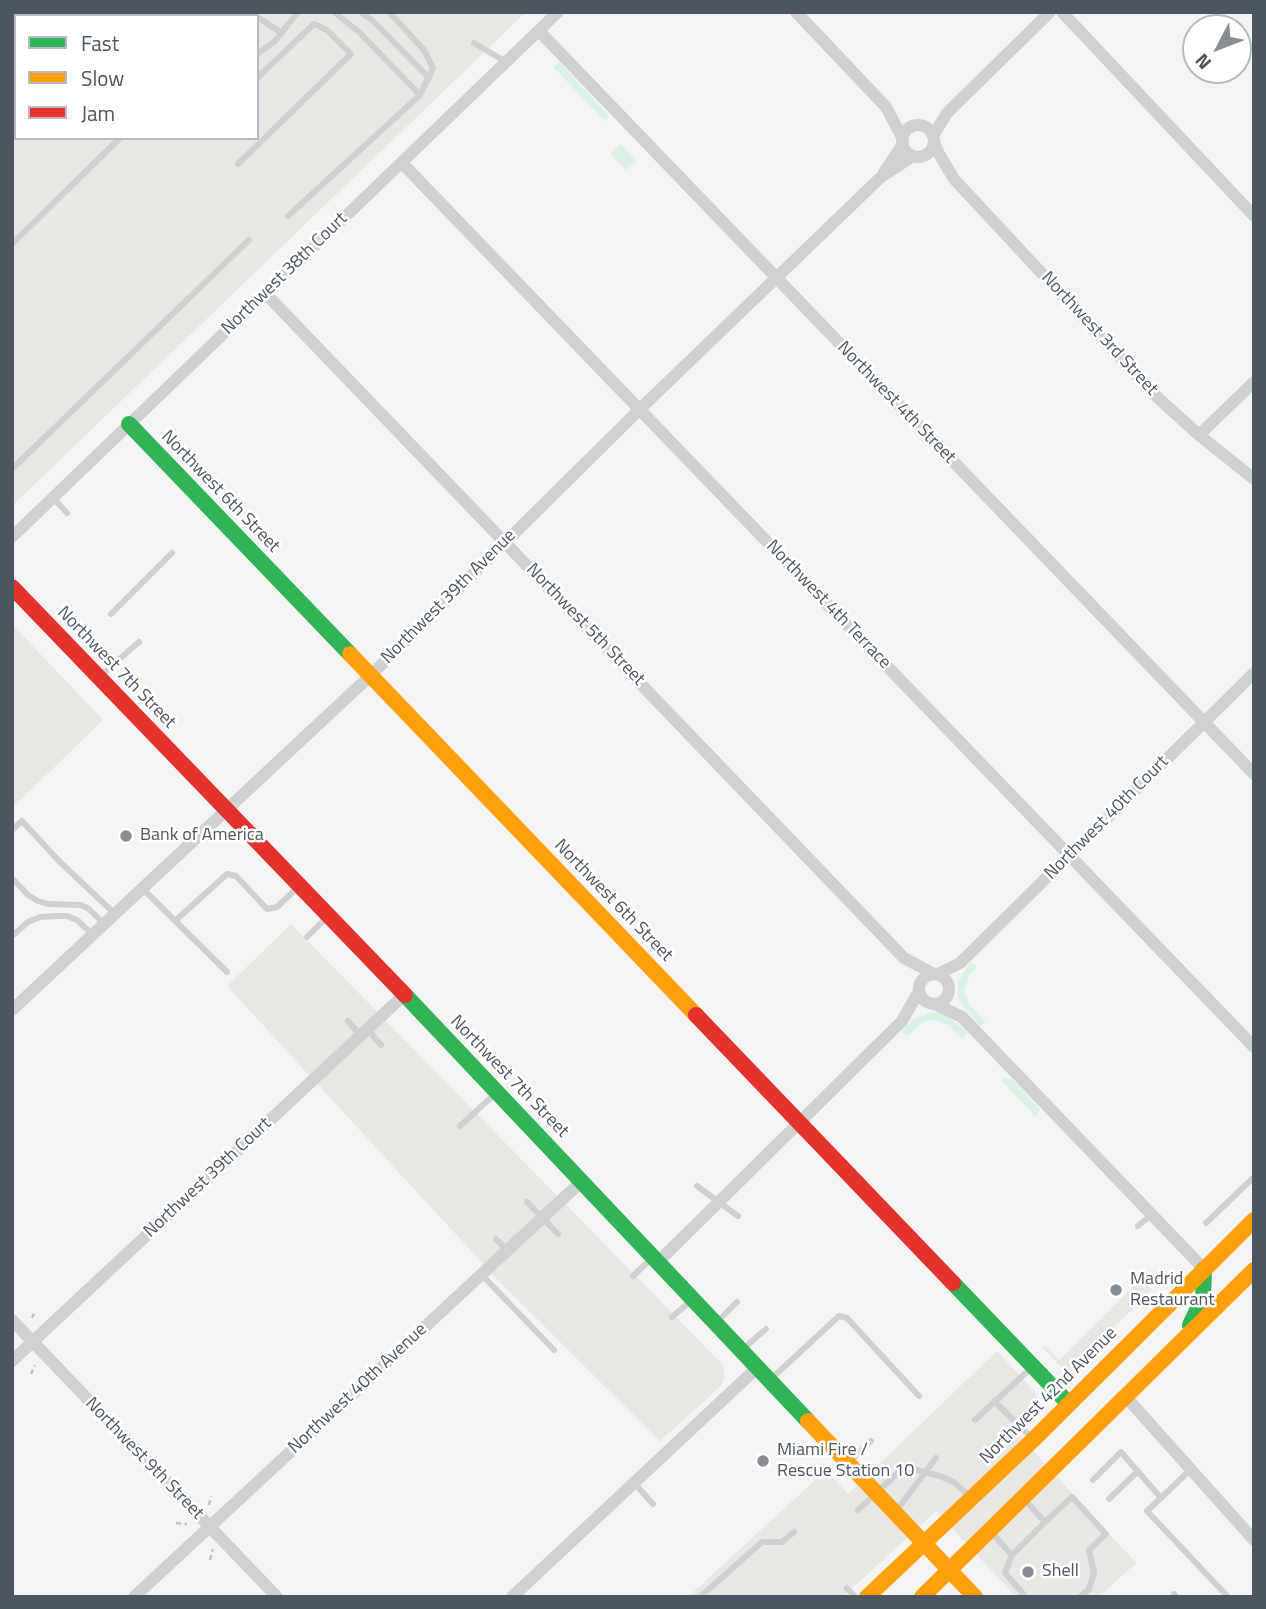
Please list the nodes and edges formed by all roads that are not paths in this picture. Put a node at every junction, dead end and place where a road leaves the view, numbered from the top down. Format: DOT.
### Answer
graph roads {
  1 [pos="298,12"];
  2 [pos="334,12"];
  3 [pos="360,12"];
  4 [pos="389,12"];
  5 [pos="558,12"];
  6 [pos="796,12"];
  7 [pos="1050,12"];
  8 [pos="1062,12"];
  9 [pos="259,19"];
  10 [pos="539,31"];
  11 [pos="282,33"];
  12 [pos="474,43"];
  13 [pos="259,52"];
  14 [pos="506,62"];
  15 [pos="259,76"];
  16 [pos="429,78"];
  17 [pos="420,95"];
  18 [pos="886,107"];
  19 [pos="947,113"];
  20 [pos="918,126"];
  21 [pos="933,138"];
  22 [pos="118,140"];
  23 [pos="903,141"];
  24 [pos="917,157"];
  25 [pos="402,163"];
  26 [pos="238,164"];
  27 [pos="881,177"];
  28 [pos="954,179"];
  29 [pos="288,216"];
  30 [pos="1254,216"];
  31 [pos="249,240"];
  32 [pos="12,244"];
  33 [pos="776,278"];
  34 [pos="265,293"];
  35 [pos="1254,382"];
  36 [pos="640,409"];
  37 [pos="129,424"];
  38 [pos="1199,435"];
  39 [pos="12,469"];
  40 [pos="1254,480"];
  41 [pos="53,498"];
  42 [pos="67,513"];
  43 [pos="12,537"];
  44 [pos="505,541"];
  45 [pos="172,553"];
  46 [pos="12,587"];
  47 [pos="111,614"];
  48 [pos="139,642"];
  49 [pos="1254,673"];
  50 [pos="371,675"];
  51 [pos="99,678"];
  52 [pos="1203,722"];
  53 [pos="1254,774"];
  54 [pos="226,810"];
  55 [pos="12,830"];
  56 [pos="1070,855"];
  57 [pos="12,878"];
  58 [pos="299,887"];
  59 [pos="142,888"];
  60 [pos="115,914"];
  61 [pos="327,917"];
  62 [pos="175,921"];
  63 [pos="104,924"];
  64 [pos="92,935"];
  65 [pos="12,936"];
  66 [pos="307,937"];
  67 [pos="904,958"];
  68 [pos="960,963"];
  69 [pos="227,972"];
  70 [pos="935,974"];
  71 [pos="919,989"];
  72 [pos="949,989"];
  73 [pos="404,995"];
  74 [pos="935,1005"];
  75 [pos="12,1010"];
  76 [pos="962,1017"];
  77 [pos="348,1021"];
  78 [pos="902,1021"];
  79 [pos="364,1033"];
  80 [pos="381,1045"];
  81 [pos="1254,1047"];
  82 [pos="498,1092"];
  83 [pos="800,1123"];
  84 [pos="460,1126"];
  85 [pos="1254,1177"];
  86 [pos="582,1181"];
  87 [pos="697,1186"];
  88 [pos="527,1202"];
  89 [pos="720,1202"];
  90 [pos="1151,1215"];
  91 [pos="738,1216"];
  92 [pos="542,1217"];
  93 [pos="1254,1220"];
  94 [pos="1206,1223"];
  95 [pos="1138,1226"];
  96 [pos="558,1234"];
  97 [pos="496,1239"];
  98 [pos="507,1251"];
  99 [pos="656,1260"];
  100 [pos="1204,1269"];
  101 [pos="1254,1270"];
  102 [pos="481,1274"];
  103 [pos="633,1276"];
  104 [pos="693,1298"];
  105 [pos="737,1302"];
  106 [pos="672,1317"];
  107 [pos="12,1320"];
  108 [pos="716,1322"];
  109 [pos="766,1329"];
  110 [pos="1183,1339"];
  111 [pos="33,1342"];
  112 [pos="742,1349"];
  113 [pos="554,1350"];
  114 [pos="12,1361"];
  115 [pos="759,1366"];
  116 [pos="1033,1366"];
  117 [pos="771,1379"];
  118 [pos="919,1396"];
  119 [pos="1126,1397"];
  120 [pos="994,1401"];
  121 [pos="1069,1404"];
  122 [pos="975,1420"];
  123 [pos="1033,1440"];
  124 [pos="871,1441"];
  125 [pos="936,1458"];
  126 [pos="849,1462"];
  127 [pos="1190,1470"];
  128 [pos="1138,1471"];
  129 [pos="925,1472"];
  130 [pos="1093,1480"];
  131 [pos="635,1484"];
  132 [pos="878,1492"];
  133 [pos="1161,1497"];
  134 [pos="971,1498"];
  135 [pos="1023,1498"];
  136 [pos="1109,1499"];
  137 [pos="653,1504"];
  138 [pos="858,1510"];
  139 [pos="896,1511"];
  140 [pos="1045,1522"];
  141 [pos="209,1527"];
  142 [pos="989,1531"];
  143 [pos="794,1532"];
  144 [pos="1254,1540"];
  145 [pos="926,1543"];
  146 [pos="1012,1555"];
  147 [pos="951,1569"];
  148 [pos="847,1588"];
  149 [pos="134,1597"];
  150 [pos="277,1597"];
  151 [pos="512,1597"];
  152 [pos="700,1597"];
  153 [pos="855,1597"];
  154 [pos="867,1597"];
  155 [pos="922,1597"];
  156 [pos="975,1597"];
  157 [pos="1026,1597"];
  158 [pos="1080,1597"];
  159 [pos="1228,1597"];
  1 -- 11 [label="lane"];
  2 -- 17 [label="lane"];
  3 -- 16 [label="lane"];
  4 -- 16 [label="lane"];
  5 -- 10 [label="street, Northwest 38th Court"];
  6 -- 18 [label="street"];
  7 -- 19 [label="street"];
  8 -- 30 [label="street"];
  9 -- 11 [label="lane"];
  10 -- 14 [label="street, Northwest 38th Court"];
  10 -- 33 [label="street, Northwest 4th Street"];
  11 -- 13 [label="lane"];
  12 -- 14 [label="lane"];
  14 -- 25 [label="street, Northwest 38th Court"];
  15 -- 26 [label="lane"];
  16 -- 17 [label="lane"];
  17 -- 29 [label="lane"];
  18 -- 20 [label="street"];
  18 -- 23 [label="street"];
  19 -- 20 [label="street"];
  19 -- 21 [label="street"];
  20 -- 21 [label="street"];
  20 -- 23 [label="street"];
  21 -- 24 [label="street"];
  21 -- 28 [label="street, Northwest 3rd Street"];
  22 -- 32 [label="lane"];
  23 -- 24 [label="street"];
  23 -- 27 [label="street, Northwest 39th Avenue"];
  24 -- 27 [label="street, Northwest 39th Avenue"];
  24 -- 28 [label="street, Northwest 3rd Street"];
  25 -- 34 [label="street, Northwest 38th Court"];
  25 -- 36 [label="street, Northwest 4th Terrace"];
  27 -- 33 [label="street, Northwest 39th Avenue"];
  28 -- 38 [label="street, Northwest 3rd Street"];
  31 -- 39 [label="lane"];
  33 -- 36 [label="street, Northwest 39th Avenue"];
  33 -- 52 [label="street, Northwest 4th Street"];
  34 -- 37 [label="street, Northwest 38th Court"];
  34 -- 44 [label="street, Northwest 5th Street"];
  35 -- 38 [label="street"];
  36 -- 44 [label="street, Northwest 39th Avenue"];
  36 -- 56 [label="street, Northwest 4th Terrace"];
  37 -- 41 [label="street, Northwest 38th Court"];
  37 -- 50 [label="main road, Northwest 6th Street"];
  38 -- 40 [label="street, Northwest 3rd Street"];
  41 -- 42 [label="lane"];
  41 -- 43 [label="street, Northwest 38th Court"];
  44 -- 50 [label="street, Northwest 39th Avenue"];
  44 -- 67 [label="street, Northwest 5th Street"];
  45 -- 47 [label="lane"];
  46 -- 51 [label="main road, Northwest 7th Street"];
  48 -- 51 [label="lane"];
  49 -- 52 [label="street, Northwest 40th Court"];
  50 -- 54 [label="street, Northwest 39th Avenue"];
  50 -- 83 [label="main road, Northwest 6th Street"];
  51 -- 54 [label="main road, Northwest 7th Street"];
  52 -- 53 [label="street, Northwest 4th Street"];
  52 -- 56 [label="street, Northwest 40th Court"];
  54 -- 58 [label="main road, Northwest 7th Street"];
  54 -- 59 [label="street, Northwest 39th Avenue"];
  55 -- 60 [label="lane"];
  56 -- 68 [label="street, Northwest 40th Court"];
  56 -- 81 [label="street, Northwest 4th Terrace"];
  57 -- 63 [label="lane"];
  58 -- 61 [label="main road, Northwest 7th Street"];
  58 -- 62 [label="lane"];
  59 -- 60 [label="street, Northwest 39th Avenue"];
  59 -- 62 [label="lane"];
  60 -- 63 [label="street, Northwest 39th Avenue"];
  61 -- 66 [label="lane"];
  61 -- 73 [label="main road, Northwest 7th Street"];
  62 -- 69 [label="lane"];
  63 -- 64 [label="street, Northwest 39th Avenue"];
  64 -- 65 [label="lane"];
  64 -- 75 [label="street, Northwest 39th Avenue"];
  67 -- 70 [label="street, Northwest 5th Street"];
  67 -- 71 [label="street, Northwest 5th Street"];
  68 -- 70 [label="street, Northwest 40th Court"];
  68 -- 72 [label="street, Northwest 40th Court"];
  70 -- 71 [label="street"];
  70 -- 72 [label="street"];
  71 -- 74 [label="street"];
  71 -- 78 [label="street"];
  72 -- 74 [label="street"];
  72 -- 76 [label="street"];
  73 -- 79 [label="street, Northwest 39th Court"];
  73 -- 82 [label="main road, Northwest 7th Street"];
  74 -- 76 [label="street"];
  74 -- 78 [label="street"];
  76 -- 90 [label="street"];
  77 -- 79 [label="lane"];
  78 -- 83 [label="street"];
  79 -- 80 [label="lane"];
  79 -- 111 [label="street, Northwest 39th Court"];
  82 -- 84 [label="lane"];
  82 -- 86 [label="main road, Northwest 7th Street"];
  83 -- 89 [label="street"];
  83 -- 116 [label="main road, Northwest 6th Street"];
  85 -- 94 [label="lane"];
  86 -- 92 [label="street, Northwest 40th Avenue"];
  86 -- 99 [label="main road, Northwest 7th Street"];
  87 -- 89 [label="lane"];
  88 -- 92 [label="lane"];
  89 -- 91 [label="lane"];
  89 -- 99 [label="street"];
  90 -- 95 [label="lane"];
  90 -- 100 [label="street"];
  92 -- 96 [label="lane"];
  92 -- 98 [label="street, Northwest 40th Avenue"];
  93 -- 100 [label="main road, Northwest 42nd Avenue"];
  97 -- 98 [label="lane"];
  98 -- 102 [label="street, Northwest 40th Avenue"];
  99 -- 103 [label="lane"];
  99 -- 104 [label="main road, Northwest 7th Street"];
  100 -- 110 [label="main road"];
  100 -- 121 [label="main road, Northwest 42nd Avenue"];
  101 -- 110 [label="main road"];
  102 -- 113 [label="lane"];
  102 -- 141 [label="street, Northwest 40th Avenue"];
  104 -- 106 [label="lane"];
  104 -- 108 [label="main road, Northwest 7th Street"];
  105 -- 108 [label="lane"];
  107 -- 111 [label="street, Northwest 9th Street"];
  108 -- 112 [label="main road, Northwest 7th Street"];
  109 -- 112 [label="lane"];
  110 -- 119 [label="main road"];
  111 -- 114 [label="street, Northwest 39th Court"];
  111 -- 141 [label="street, Northwest 9th Street"];
  112 -- 115 [label="main road, Northwest 7th Street"];
  115 -- 117 [label="main road, Northwest 7th Street"];
  115 -- 131 [label="street"];
  116 -- 120 [label="lane"];
  116 -- 121 [label="main road, Northwest 6th Street"];
  117 -- 118 [label="lane"];
  117 -- 126 [label="main road, Northwest 7th Street"];
  119 -- 127 [label="street"];
  119 -- 135 [label="main road"];
  120 -- 122 [label="lane"];
  120 -- 123 [label="lane"];
  121 -- 123 [label="main road, Northwest 42nd Avenue"];
  123 -- 134 [label="main road, Northwest 42nd Avenue"];
  124 -- 126 [label="lane"];
  125 -- 129 [label="lane"];
  126 -- 132 [label="main road, Northwest 7th Street"];
  127 -- 133 [label="lane"];
  127 -- 144 [label="street"];
  128 -- 130 [label="lane"];
  128 -- 133 [label="lane"];
  128 -- 136 [label="lane"];
  129 -- 132 [label="lane"];
  129 -- 134 [label="lane"];
  129 -- 139 [label="lane"];
  131 -- 137 [label="lane"];
  131 -- 151 [label="street"];
  132 -- 138 [label="lane"];
  132 -- 139 [label="main road, Northwest 7th Street"];
  133 -- 159 [label="lane"];
  134 -- 145 [label="main road, Northwest 42nd Avenue"];
  135 -- 140 [label="lane"];
  135 -- 142 [label="main road"];
  139 -- 145 [label="main road, Northwest 7th Street"];
  140 -- 146 [label="lane"];
  140 -- 158 [label="lane"];
  141 -- 149 [label="street, Northwest 40th Avenue"];
  141 -- 150 [label="street, Northwest 9th Street"];
  142 -- 146 [label="lane"];
  142 -- 147 [label="main road"];
  143 -- 152 [label="lane"];
  145 -- 147 [label="main road, Northwest 7th Street"];
  145 -- 154 [label="main road, Northwest 42nd Avenue"];
  146 -- 157 [label="lane"];
  147 -- 155 [label="main road"];
  147 -- 156 [label="main road, Northwest 7th Street"];
  148 -- 153 [label="lane"];
}
